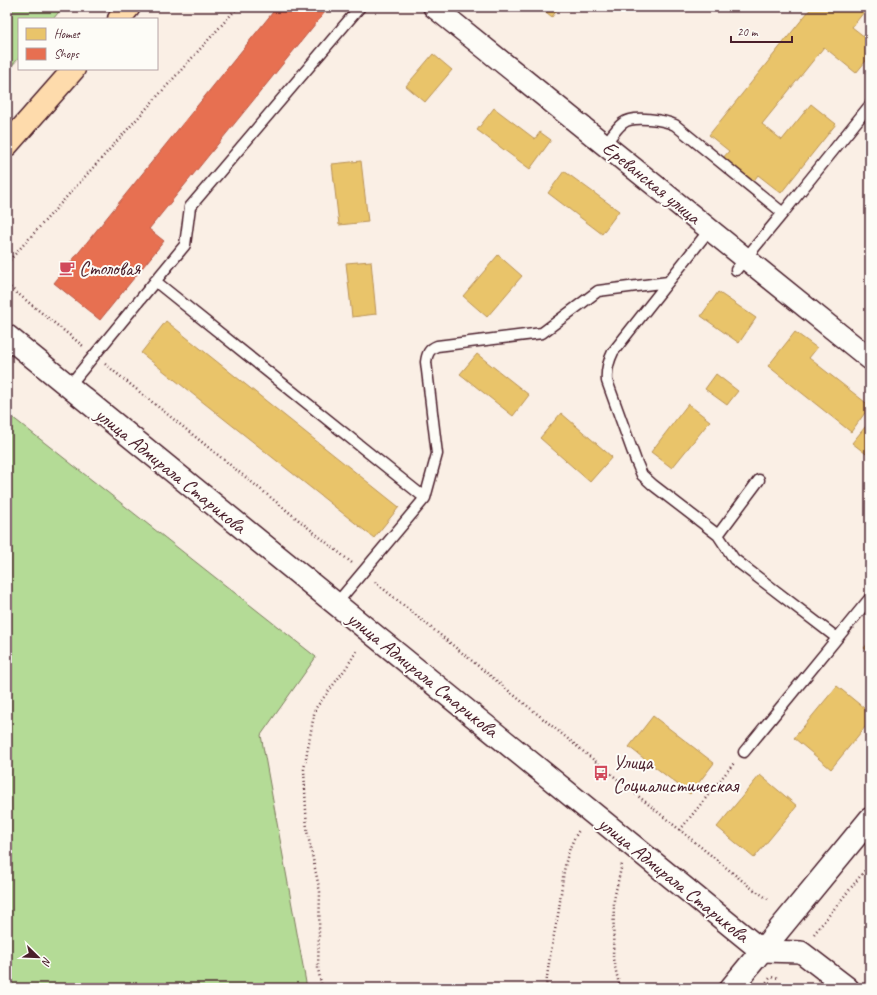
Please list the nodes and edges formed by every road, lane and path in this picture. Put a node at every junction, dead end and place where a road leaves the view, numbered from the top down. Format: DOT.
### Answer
graph roads {
  1 [pos="129,7"];
  2 [pos="238,7"];
  3 [pos="360,7"];
  4 [pos="439,9"];
  5 [pos="120,18"];
  6 [pos="73,70"];
  7 [pos="870,105"];
  8 [pos="7,145"];
  9 [pos="603,148"];
  10 [pos="783,213"];
  11 [pos="710,229"];
  12 [pos="7,262"];
  13 [pos="741,264"];
  14 [pos="155,281"];
  15 [pos="668,282"];
  16 [pos="7,285"];
  17 [pos="7,336"];
  18 [pos="94,355"];
  19 [pos="870,358"];
  20 [pos="69,386"];
  21 [pos="759,480"];
  22 [pos="425,498"];
  23 [pos="718,535"];
  24 [pos="363,572"];
  25 [pos="870,598"];
  26 [pos="336,604"];
  27 [pos="370,631"];
  28 [pos="837,638"];
  29 [pos="744,752"];
  30 [pos="592,812"];
  31 [pos="870,819"];
  32 [pos="680,830"];
  33 [pos="633,846"];
  34 [pos="870,864"];
  35 [pos="768,898"];
  36 [pos="814,934"];
  37 [pos="762,951"];
  38 [pos="780,978"];
  39 [pos="322,988"];
  40 [pos="546,988"];
  41 [pos="620,988"];
  42 [pos="731,988"];
  43 [pos="761,988"];
  44 [pos="848,988"];
  1 -- 5 [label="main road"];
  2 -- 12 [label="path"];
  3 -- 14 [label="lane"];
  4 -- 9 [label="street, Ереванская улица"];
  6 -- 8 [label="main road"];
  7 -- 10 [label="lane"];
  9 -- 10 [label="lane"];
  9 -- 11 [label="street, Ереванская улица"];
  10 -- 13 [label="lane"];
  11 -- 13 [label="street, Ереванская улица"];
  11 -- 15 [label="lane"];
  13 -- 19 [label="street, Ереванская улица"];
  14 -- 18 [label="lane"];
  14 -- 22 [label="lane"];
  15 -- 22 [label="lane"];
  15 -- 23 [label="lane"];
  16 -- 18 [label="path"];
  17 -- 20 [label="street, улица Адмирала Старикова"];
  18 -- 20 [label="lane"];
  18 -- 24 [label="path"];
  20 -- 26 [label="street, улица Адмирала Старикова"];
  21 -- 23 [label="lane"];
  22 -- 24 [label="lane"];
  23 -- 28 [label="lane"];
  24 -- 26 [label="lane"];
  24 -- 32 [label="path"];
  25 -- 28 [label="lane"];
  26 -- 27 [label="street, улица Адмирала Старикова"];
  27 -- 30 [label="street, улица Адмирала Старикова"];
  27 -- 39 [label="path"];
  28 -- 29 [label="lane"];
  29 -- 32 [label="path"];
  30 -- 33 [label="street, улица Адмирала Старикова"];
  30 -- 40 [label="path"];
  31 -- 37 [label="street"];
  32 -- 35 [label="path"];
  33 -- 37 [label="street, улица Адмирала Старикова"];
  33 -- 41 [label="path"];
  34 -- 36 [label="path"];
  37 -- 42 [label="street"];
  37 -- 44 [label="street, улица Адмирала Старикова"];
  38 -- 43 [label="path"];
}
